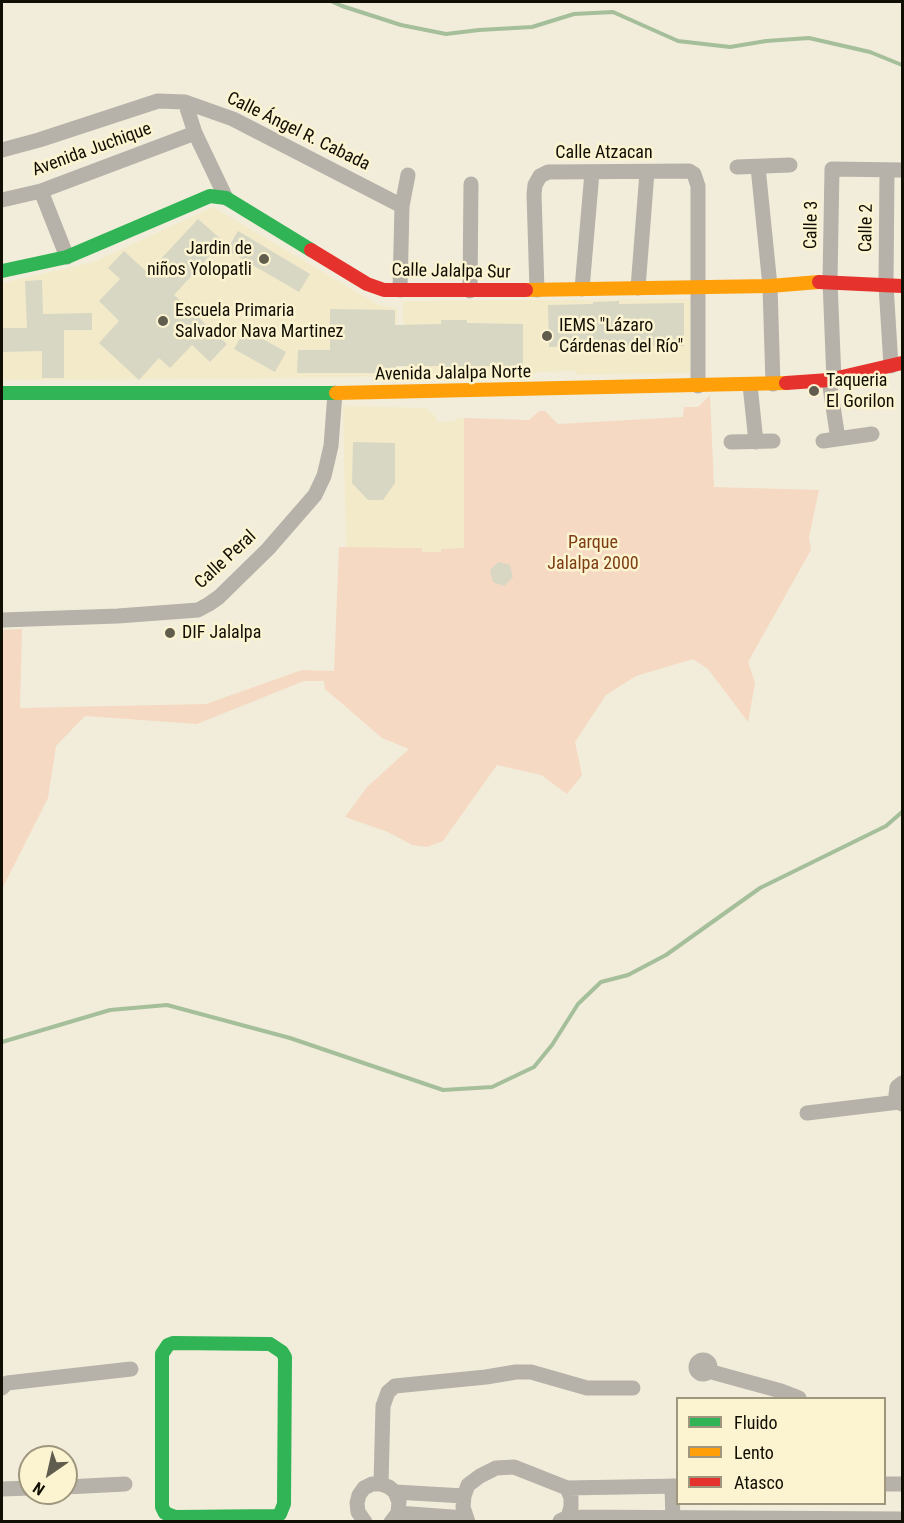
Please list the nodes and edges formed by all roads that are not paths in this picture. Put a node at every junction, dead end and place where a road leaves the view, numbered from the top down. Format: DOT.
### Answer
graph roads {
  1 [pos="185,102"];
  2 [pos="195,133"];
  3 [pos="2,150"];
  4 [pos="790,165"];
  5 [pos="737,167"];
  6 [pos="758,167"];
  7 [pos="895,170"];
  8 [pos="592,172"];
  9 [pos="647,172"];
  10 [pos="408,175"];
  11 [pos="471,184"];
  12 [pos="41,191"];
  13 [pos="226,198"];
  14 [pos="2,200"];
  15 [pos="402,206"];
  16 [pos="67,257"];
  17 [pos="2,271"];
  18 [pos="830,281"];
  19 [pos="886,285"];
  20 [pos="770,286"];
  21 [pos="903,286"];
  22 [pos="698,287"];
  23 [pos="638,288"];
  24 [pos="582,289"];
  25 [pos="400,290"];
  26 [pos="537,290"];
  27 [pos="470,291"];
  28 [pos="897,364"];
  29 [pos="831,380"];
  30 [pos="773,384"];
  31 [pos="698,386"];
  32 [pos="750,386"];
  33 [pos="2,393"];
  34 [pos="335,393"];
  35 [pos="872,434"];
  36 [pos="773,441"];
  37 [pos="730,442"];
  38 [pos="756,442"];
  39 [pos="2,620"];
  40 [pos="903,1083"];
  41 [pos="901,1103"];
  42 [pos="807,1113"];
  43 [pos="131,1369"];
  44 [pos="708,1371"];
  45 [pos="2,1388"];
  46 [pos="633,1388"];
  47 [pos="796,1397"];
  48 [pos="125,1484"];
  49 [pos="381,1484"];
  50 [pos="886,1484"];
  51 [pos="903,1484"];
  52 [pos="78,1486"];
  53 [pos="675,1486"];
  54 [pos="18,1488"];
  55 [pos="567,1488"];
  56 [pos="2,1489"];
  57 [pos="395,1492"];
  58 [pos="464,1496"];
  59 [pos="395,1517"];
  60 [pos="211,1519"];
  61 [pos="563,1519"];
  62 [pos="674,1519"];
  63 [pos="903,1519"];
  64 [pos="466,1520"];
  65 [pos="365,1521"];
  1 -- 2 [label="street"];
  1 -- 3 [label="street, Calle Ángel R. Cabada"];
  1 -- 15 [label="street, Calle Ángel R. Cabada"];
  2 -- 12 [label="street, Avenida Juchique"];
  2 -- 13 [label="street"];
  4 -- 6 [label="street"];
  5 -- 6 [label="street"];
  6 -- 20 [label="street"];
  7 -- 18 [label="street, Calle 3"];
  7 -- 19 [label="street, Calle 2"];
  8 -- 9 [label="street, Calle Atzacan"];
  8 -- 24 [label="street"];
  8 -- 26 [label="street, Calle Atzacan"];
  9 -- 22 [label="street, Calle Atzacan"];
  9 -- 23 [label="street"];
  10 -- 15 [label="street"];
  11 -- 27 [label="street"];
  12 -- 14 [label="street, Avenida Juchique"];
  12 -- 16 [label="street"];
  13 -- 16 [label="street"];
  13 -- 25 [label="street, Calle Jalalpa Sur"];
  15 -- 25 [label="street"];
  16 -- 17 [label="street"];
  18 -- 19 [label="street, Calle Jalalpa Sur"];
  18 -- 20 [label="street, Calle Jalalpa Sur"];
  18 -- 29 [label="street, Calle 3"];
  19 -- 21 [label="street, Calle Jalalpa Sur"];
  19 -- 28 [label="street, Calle 2"];
  20 -- 22 [label="street, Calle Jalalpa Sur"];
  20 -- 30 [label="street"];
  22 -- 23 [label="street, Calle Jalalpa Sur"];
  22 -- 31 [label="street"];
  23 -- 24 [label="street, Calle Jalalpa Sur"];
  24 -- 26 [label="street, Calle Jalalpa Sur"];
  25 -- 27 [label="street, Calle Jalalpa Sur"];
  26 -- 27 [label="street, Calle Jalalpa Sur"];
  28 -- 29 [label="street, Avenida Jalalpa Norte"];
  29 -- 30 [label="street, Avenida Jalalpa Norte"];
  29 -- 35 [label="street, Calle 3"];
  30 -- 32 [label="street, Avenida Jalalpa Norte"];
  31 -- 32 [label="street, Avenida Jalalpa Norte"];
  31 -- 34 [label="street, Avenida Jalalpa Norte"];
  32 -- 38 [label="street"];
  33 -- 34 [label="street, Avenida Jalalpa Norte"];
  34 -- 39 [label="street, Calle Peral"];
  36 -- 38 [label="street"];
  37 -- 38 [label="street"];
  40 -- 41 [label="street"];
  41 -- 42 [label="street"];
  43 -- 45 [label="street"];
  44 -- 47 [label="street"];
  46 -- 49 [label="street"];
  48 -- 52 [label="street"];
  49 -- 57 [label="street"];
  49 -- 65 [label="street"];
  50 -- 51 [label="street"];
  53 -- 55 [label="street"];
  53 -- 62 [label="street"];
  54 -- 56 [label="street"];
  55 -- 58 [label="street"];
  55 -- 61 [label="street"];
  57 -- 58 [label="street"];
  57 -- 59 [label="street"];
  58 -- 64 [label="street"];
  59 -- 64 [label="street"];
  60 -- 60 [label="street"];
  61 -- 62 [label="street"];
  62 -- 63 [label="street"];
}
